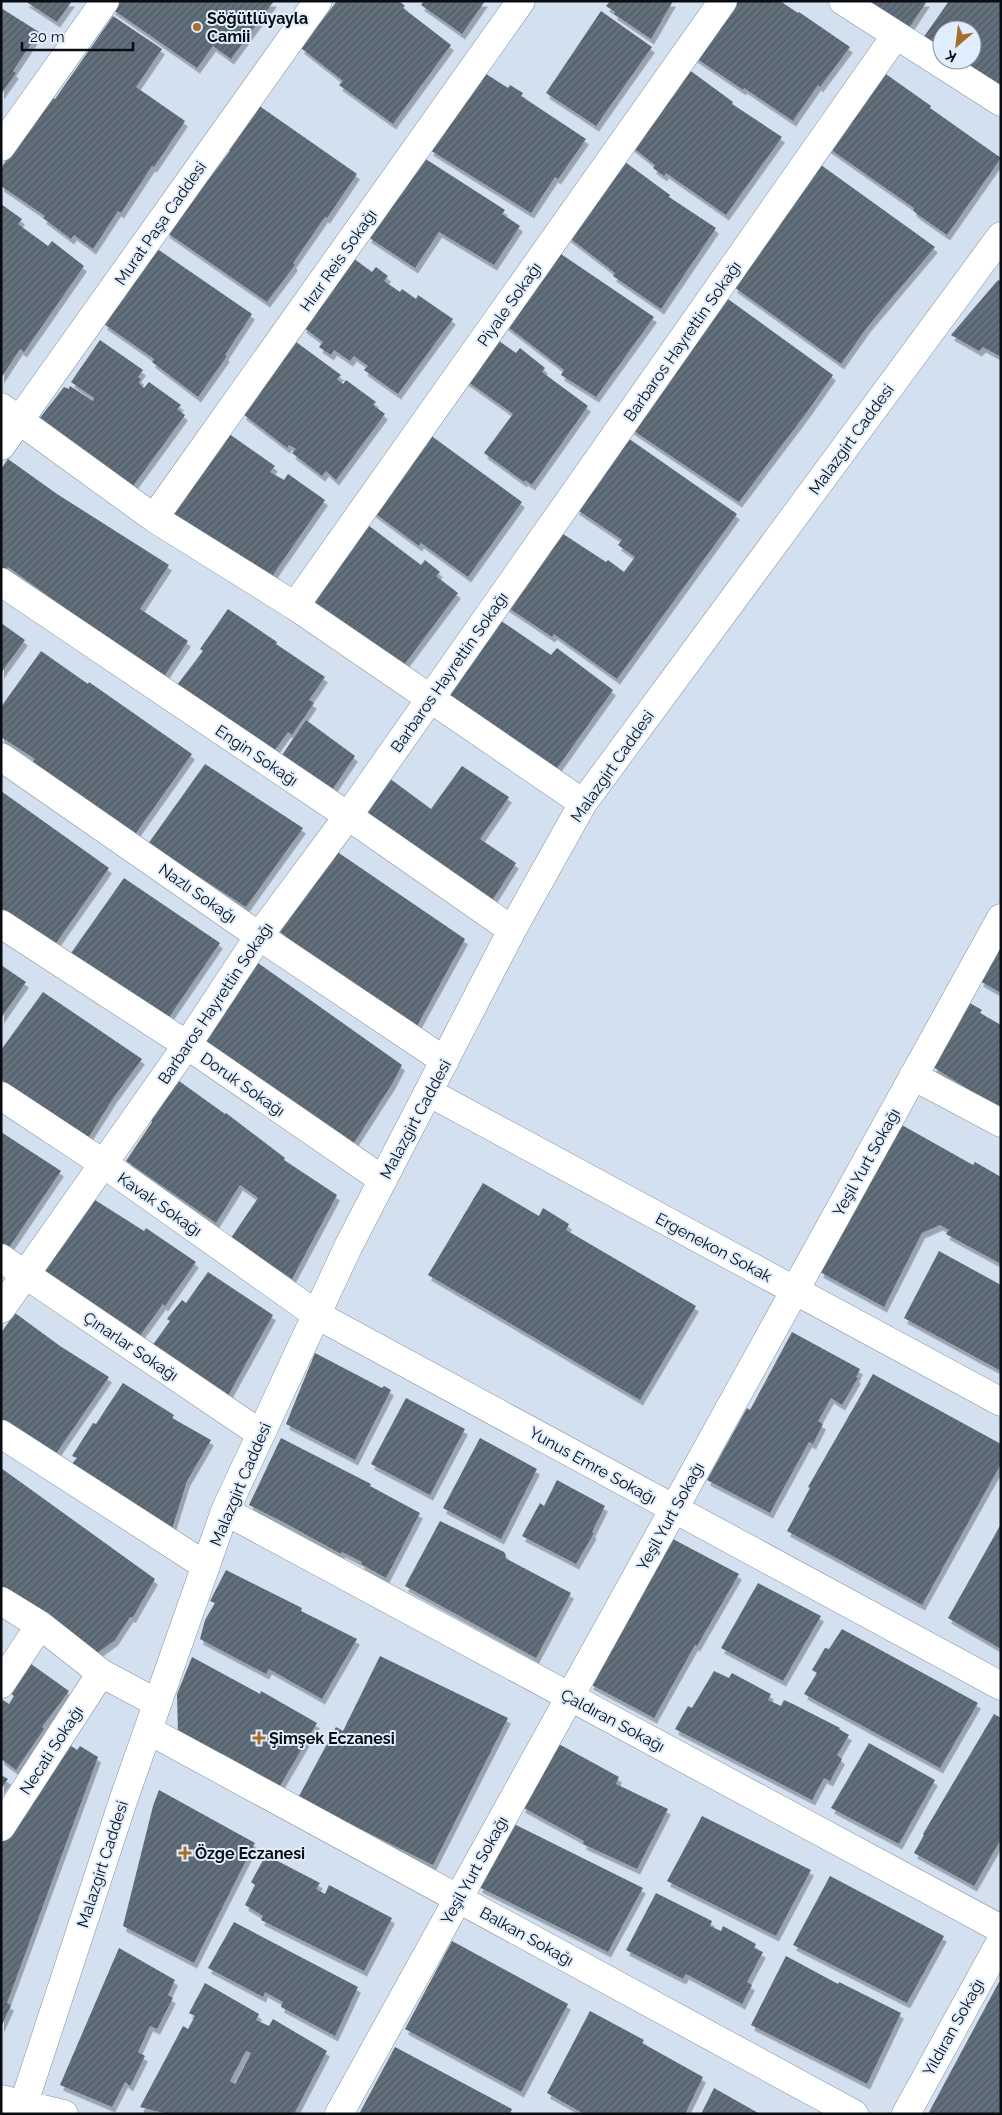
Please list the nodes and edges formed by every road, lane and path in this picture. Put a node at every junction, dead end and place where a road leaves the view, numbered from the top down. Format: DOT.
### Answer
graph roads {
  1 [pos="105,1"];
  2 [pos="318,1"];
  3 [pos="522,1"];
  4 [pos="723,1"];
  5 [pos="844,1"];
  6 [pos="896,35"];
  7 [pos="1001,102"];
  8 [pos="1,147"];
  9 [pos="1001,236"];
  10 [pos="10,414"];
  11 [pos="1,446"];
  12 [pos="154,518"];
  13 [pos="1,582"];
  14 [pos="295,606"];
  15 [pos="431,699"];
  16 [pos="1,757"];
  17 [pos="583,803"];
  18 [pos="348,816"];
  19 [pos="1001,918"];
  20 [pos="1,924"];
  21 [pos="512,930"];
  22 [pos="259,936"];
  23 [pos="187,1045"];
  24 [pos="445,1061"];
  25 [pos="914,1076"];
  26 [pos="428,1092"];
  27 [pos="1,1096"];
  28 [pos="1001,1123"];
  29 [pos="104,1164"];
  30 [pos="382,1180"];
  31 [pos="1,1258"];
  32 [pos="26,1275"];
  33 [pos="794,1290"];
  34 [pos="1,1309"];
  35 [pos="317,1315"];
  36 [pos="1001,1402"];
  37 [pos="1,1434"];
  38 [pos="261,1434"];
  39 [pos="674,1509"];
  40 [pos="225,1510"];
  41 [pos="206,1566"];
  42 [pos="1,1601"];
  43 [pos="40,1625"];
  44 [pos="101,1673"];
  45 [pos="1,1684"];
  46 [pos="1001,1686"];
  47 [pos="570,1697"];
  48 [pos="157,1703"];
  49 [pos="148,1730"];
  50 [pos="1,1827"];
  51 [pos="458,1899"];
  52 [pos="1001,1928"];
  53 [pos="1001,1941"];
  54 [pos="13,2101"];
  55 [pos="64,2114"];
  56 [pos="339,2114"];
  57 [pos="854,2114"];
  58 [pos="906,2114"];
  1 -- 8 [label="street"];
  2 -- 10 [label="street, Murat Paşa Caddesi"];
  3 -- 12 [label="street, Hızır Reis Sokağı"];
  4 -- 14 [label="street, Piyale Sokağı"];
  5 -- 6 [label="street"];
  6 -- 7 [label="street"];
  6 -- 15 [label="street, Barbaros Hayrettin Sokağı"];
  9 -- 17 [label="street, Malazgirt Caddesi"];
  10 -- 11 [label="street, Murat Paşa Caddesi"];
  10 -- 12 [label="street"];
  12 -- 14 [label="street"];
  13 -- 18 [label="street, Engin Sokağı"];
  14 -- 15 [label="street"];
  15 -- 17 [label="street"];
  15 -- 18 [label="street, Barbaros Hayrettin Sokağı"];
  16 -- 22 [label="street, Nazlı Sokağı"];
  17 -- 21 [label="street, Malazgirt Caddesi"];
  18 -- 21 [label="street, Engin Sokağı"];
  18 -- 22 [label="street, Barbaros Hayrettin Sokağı"];
  19 -- 25 [label="street, Yeşil Yurt Sokağı"];
  20 -- 23 [label="street, Doruk Sokağı"];
  21 -- 24 [label="street, Malazgirt Caddesi"];
  22 -- 23 [label="street, Barbaros Hayrettin Sokağı"];
  22 -- 24 [label="street, Nazlı Sokağı"];
  23 -- 29 [label="street, Barbaros Hayrettin Sokağı"];
  23 -- 30 [label="street, Doruk Sokağı"];
  24 -- 26 [label="street, Malazgirt Caddesi"];
  25 -- 28 [label="street"];
  25 -- 33 [label="street, Yeşil Yurt Sokağı"];
  26 -- 30 [label="street, Malazgirt Caddesi"];
  26 -- 33 [label="street, Ergenekon Sokak"];
  27 -- 29 [label="street, Kavak Sokağı"];
  29 -- 32 [label="street, Barbaros Hayrettin Sokağı"];
  29 -- 35 [label="street, Kavak Sokağı"];
  30 -- 35 [label="street, Malazgirt Caddesi"];
  31 -- 32 [label="street, Çınarlar Sokağı"];
  32 -- 34 [label="street, Barbaros Hayrettin Sokağı"];
  32 -- 38 [label="street, Çınarlar Sokağı"];
  33 -- 36 [label="street, Ergenekon Sokak"];
  33 -- 39 [label="street, Yeşil Yurt Sokağı"];
  35 -- 38 [label="street, Malazgirt Caddesi"];
  35 -- 39 [label="street, Yunus Emre Sokağı"];
  37 -- 41 [label="street"];
  38 -- 40 [label="street, Malazgirt Caddesi"];
  39 -- 46 [label="street, Yunus Emre Sokağı"];
  39 -- 47 [label="street, Yeşil Yurt Sokağı"];
  40 -- 41 [label="street, Malazgirt Caddesi"];
  40 -- 47 [label="street, Çaldıran Sokağı"];
  41 -- 48 [label="street, Malazgirt Caddesi"];
  42 -- 43 [label="street"];
  43 -- 44 [label="street"];
  43 -- 45 [label="street"];
  44 -- 48 [label="street"];
  44 -- 50 [label="street, Necati Sokağı"];
  47 -- 51 [label="street, Yeşil Yurt Sokağı"];
  47 -- 52 [label="street, Çaldıran Sokağı"];
  48 -- 49 [label="street, Malazgirt Caddesi"];
  49 -- 51 [label="street, Balkan Sokağı"];
  49 -- 54 [label="street, Malazgirt Caddesi"];
  51 -- 56 [label="street, Yeşil Yurt Sokağı"];
  51 -- 57 [label="street, Balkan Sokağı"];
  53 -- 58 [label="street, Yıldıran Sokağı"];
  54 -- 55 [label="street"];
}
